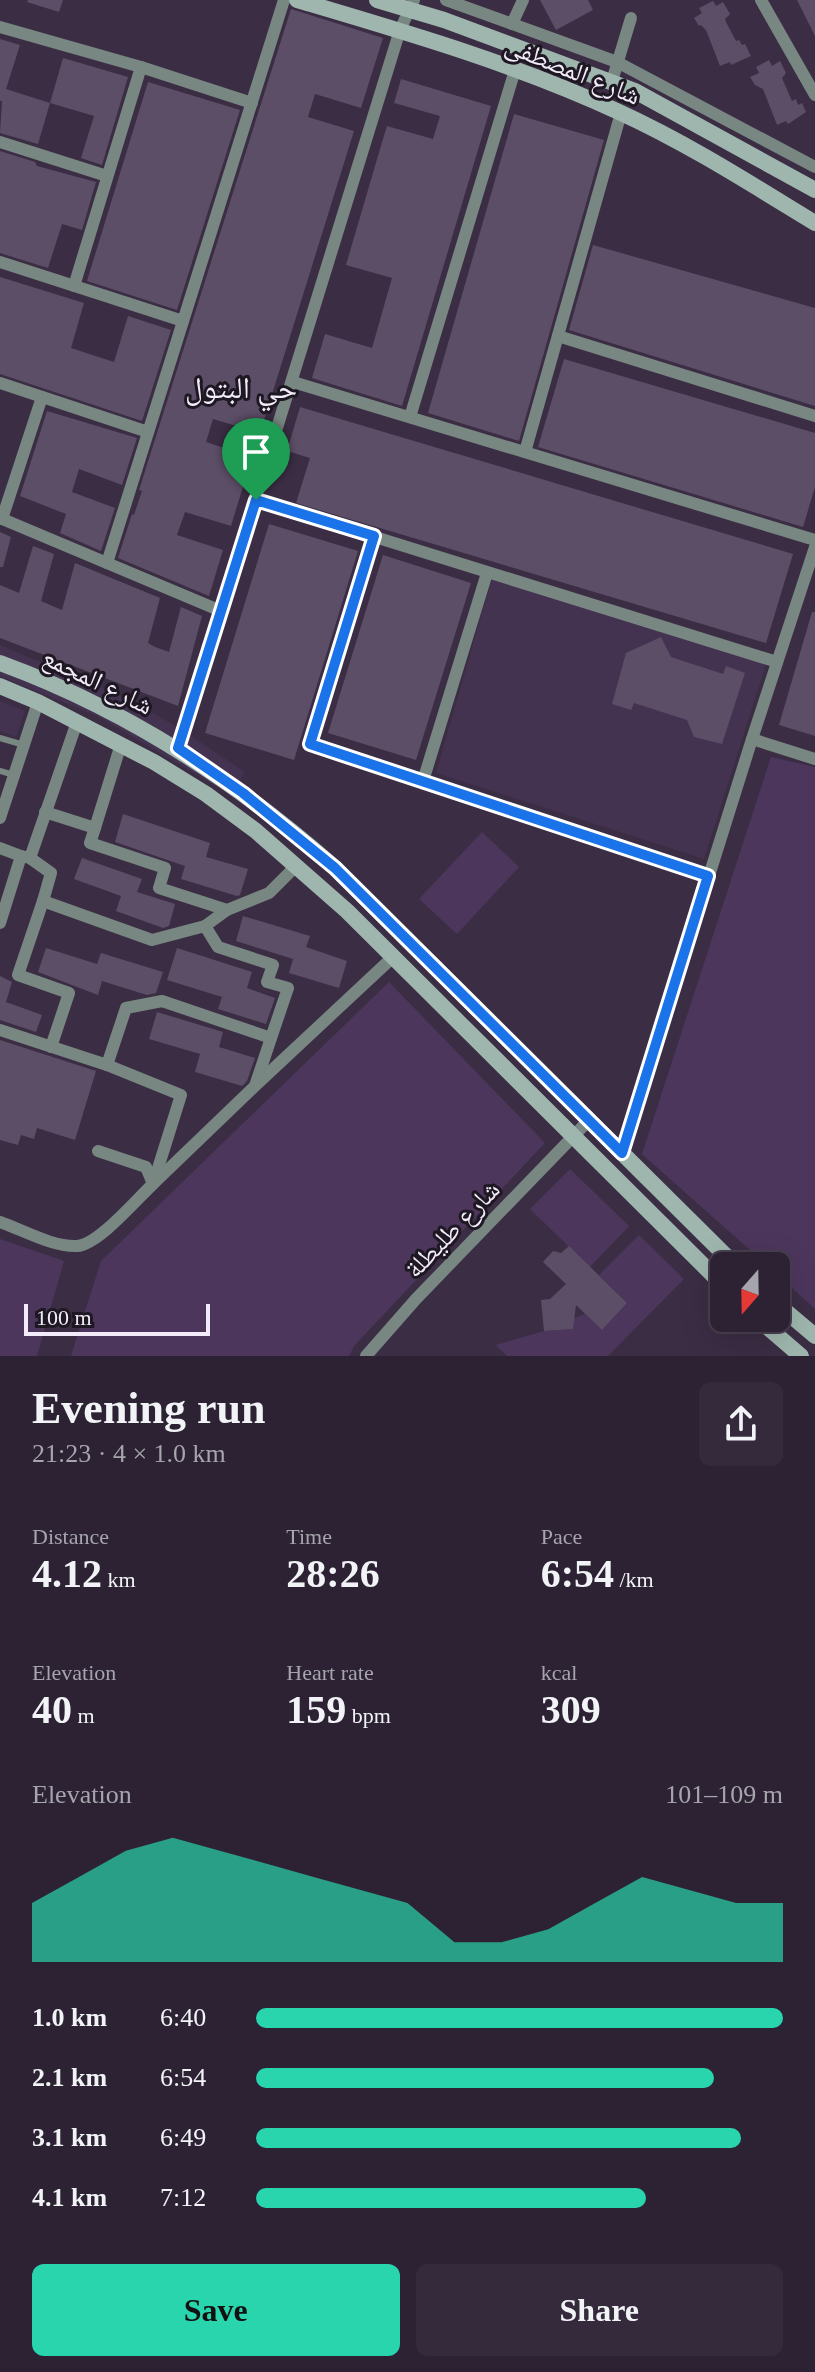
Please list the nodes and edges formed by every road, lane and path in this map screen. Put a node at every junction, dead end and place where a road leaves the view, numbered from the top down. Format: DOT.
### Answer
graph roads {
  1 [pos="284,0"];
  2 [pos="297,0"];
  3 [pos="377,0"];
  4 [pos="446,0"];
  5 [pos="523,0"];
  6 [pos="761,0"];
  7 [pos="411,5"];
  8 [pos="631,18"];
  9 [pos="512,24"];
  10 [pos="0,27"];
  11 [pos="400,30"];
  12 [pos="617,62"];
  13 [pos="141,67"];
  14 [pos="515,70"];
  15 [pos="612,81"];
  16 [pos="815,95"];
  17 [pos="252,103"];
  18 [pos="621,113"];
  19 [pos="0,142"];
  20 [pos="739,147"];
  21 [pos="815,167"];
  22 [pos="729,171"];
  23 [pos="107,176"];
  24 [pos="815,190"];
  25 [pos="815,223"];
  26 [pos="0,262"];
  27 [pos="74,286"];
  28 [pos="183,321"];
  29 [pos="558,336"];
  30 [pos="293,382"];
  31 [pos="0,383"];
  32 [pos="42,397"];
  33 [pos="815,416"];
  34 [pos="410,417"];
  35 [pos="148,432"];
  36 [pos="525,452"];
  37 [pos="256,500"];
  38 [pos="1,518"];
  39 [pos="374,536"];
  40 [pos="815,540"];
  41 [pos="815,547"];
  42 [pos="107,563"];
  43 [pos="487,573"];
  44 [pos="221,611"];
  45 [pos="777,662"];
  46 [pos="0,664"];
  47 [pos="33,676"];
  48 [pos="0,684"];
  49 [pos="31,699"];
  50 [pos="77,722"];
  51 [pos="0,738"];
  52 [pos="752,739"];
  53 [pos="121,744"];
  54 [pos="24,745"];
  55 [pos="178,748"];
  56 [pos="815,759"];
  57 [pos="0,771"];
  58 [pos="14,775"];
  59 [pos="423,781"];
  60 [pos="45,812"];
  61 [pos="1,813"];
  62 [pos="95,828"];
  63 [pos="0,848"];
  64 [pos="25,857"];
  65 [pos="297,865"];
  66 [pos="708,876"];
  67 [pos="43,901"];
  68 [pos="227,910"];
  69 [pos="0,923"];
  70 [pos="205,926"];
  71 [pos="393,957"];
  72 [pos="0,1030"];
  73 [pos="271,1038"];
  74 [pos="51,1047"];
  75 [pos="107,1065"];
  76 [pos="255,1086"];
  77 [pos="589,1120"];
  78 [pos="572,1135"];
  79 [pos="98,1151"];
  80 [pos="622,1153"];
  81 [pos="153,1184"];
  82 [pos="0,1222"];
  83 [pos="722,1252"];
  84 [pos="710,1272"];
  85 [pos="790,1315"];
  86 [pos="773,1332"];
  87 [pos="815,1336"];
  88 [pos="366,1356"];
  89 [pos="801,1356"];
  1 -- 17 [label="street"];
  2 -- 11 [label="street, شارع المصطفى"];
  3 -- 7 [label="street, شارع المصطفى"];
  4 -- 9 [label="street"];
  5 -- 9 [label="street"];
  6 -- 16 [label="street"];
  7 -- 11 [label="street"];
  7 -- 15 [label="street, شارع المصطفى"];
  8 -- 12 [label="street"];
  9 -- 12 [label="street"];
  10 -- 13 [label="street"];
  11 -- 14 [label="street, شارع المصطفى"];
  11 -- 30 [label="street"];
  12 -- 15 [label="street"];
  12 -- 21 [label="street"];
  13 -- 17 [label="street"];
  13 -- 23 [label="street"];
  14 -- 18 [label="street, شارع المصطفى"];
  14 -- 34 [label="street"];
  15 -- 20 [label="street, شارع المصطفى"];
  17 -- 28 [label="street"];
  18 -- 22 [label="street, شارع المصطفى"];
  18 -- 29 [label="street"];
  19 -- 23 [label="street"];
  20 -- 22 [label="street"];
  20 -- 24 [label="street, شارع المصطفى"];
  22 -- 25 [label="street, شارع المصطفى"];
  23 -- 27 [label="street"];
  26 -- 27 [label="street"];
  27 -- 28 [label="street"];
  28 -- 35 [label="street"];
  29 -- 33 [label="street"];
  29 -- 36 [label="street"];
  30 -- 34 [label="street"];
  30 -- 37 [label="street"];
  31 -- 32 [label="street"];
  32 -- 35 [label="street"];
  32 -- 38 [label="street"];
  34 -- 36 [label="street"];
  35 -- 42 [label="street"];
  36 -- 40 [label="street"];
  37 -- 39 [label="street"];
  37 -- 44 [label="street"];
  38 -- 42 [label="street"];
  39 -- 43 [label="street"];
  39 -- 59 [label="street"];
  41 -- 45 [label="street"];
  42 -- 44 [label="street"];
  43 -- 45 [label="street"];
  43 -- 59 [label="street"];
  44 -- 55 [label="street"];
  45 -- 52 [label="street"];
  46 -- 47 [label="street, شارع المجمع"];
  46 -- 48 [label="street"];
  47 -- 49 [label="street"];
  47 -- 55 [label="street, شارع المجمع"];
  48 -- 49 [label="street, شارع المجمع"];
  49 -- 50 [label="street, شارع المجمع"];
  49 -- 54 [label="street"];
  50 -- 53 [label="street, شارع المجمع"];
  50 -- 60 [label="street"];
  51 -- 54 [label="lane"];
  52 -- 56 [label="street"];
  52 -- 66 [label="street"];
  53 -- 62 [label="street"];
  53 -- 65 [label="street, شارع المجمع"];
  54 -- 58 [label="street"];
  55 -- 77 [label="street, شارع المجمع"];
  57 -- 58 [label="lane"];
  58 -- 61 [label="street"];
  59 -- 66 [label="street"];
  60 -- 62 [label="street"];
  60 -- 64 [label="street"];
  62 -- 68 [label="street"];
  63 -- 64 [label="street"];
  64 -- 67 [label="street"];
  64 -- 69 [label="street"];
  65 -- 68 [label="street"];
  65 -- 71 [label="street, شارع المجمع"];
  66 -- 80 [label="street"];
  67 -- 70 [label="street"];
  67 -- 74 [label="street"];
  68 -- 70 [label="street"];
  70 -- 73 [label="street"];
  71 -- 76 [label="street"];
  71 -- 78 [label="street, شارع المجمع"];
  72 -- 74 [label="street"];
  73 -- 75 [label="street"];
  73 -- 76 [label="street"];
  74 -- 75 [label="street"];
  75 -- 81 [label="street"];
  76 -- 81 [label="street"];
  77 -- 78 [label="street, شارع طليطلة"];
  77 -- 80 [label="street, شارع المجمع"];
  78 -- 84 [label="street, شارع المجمع"];
  78 -- 88 [label="street, شارع طليطلة"];
  79 -- 81 [label="street"];
  80 -- 83 [label="street, شارع المجمع"];
  81 -- 82 [label="street"];
  85 -- 87 [label="street"];
  86 -- 89 [label="street"];
}
